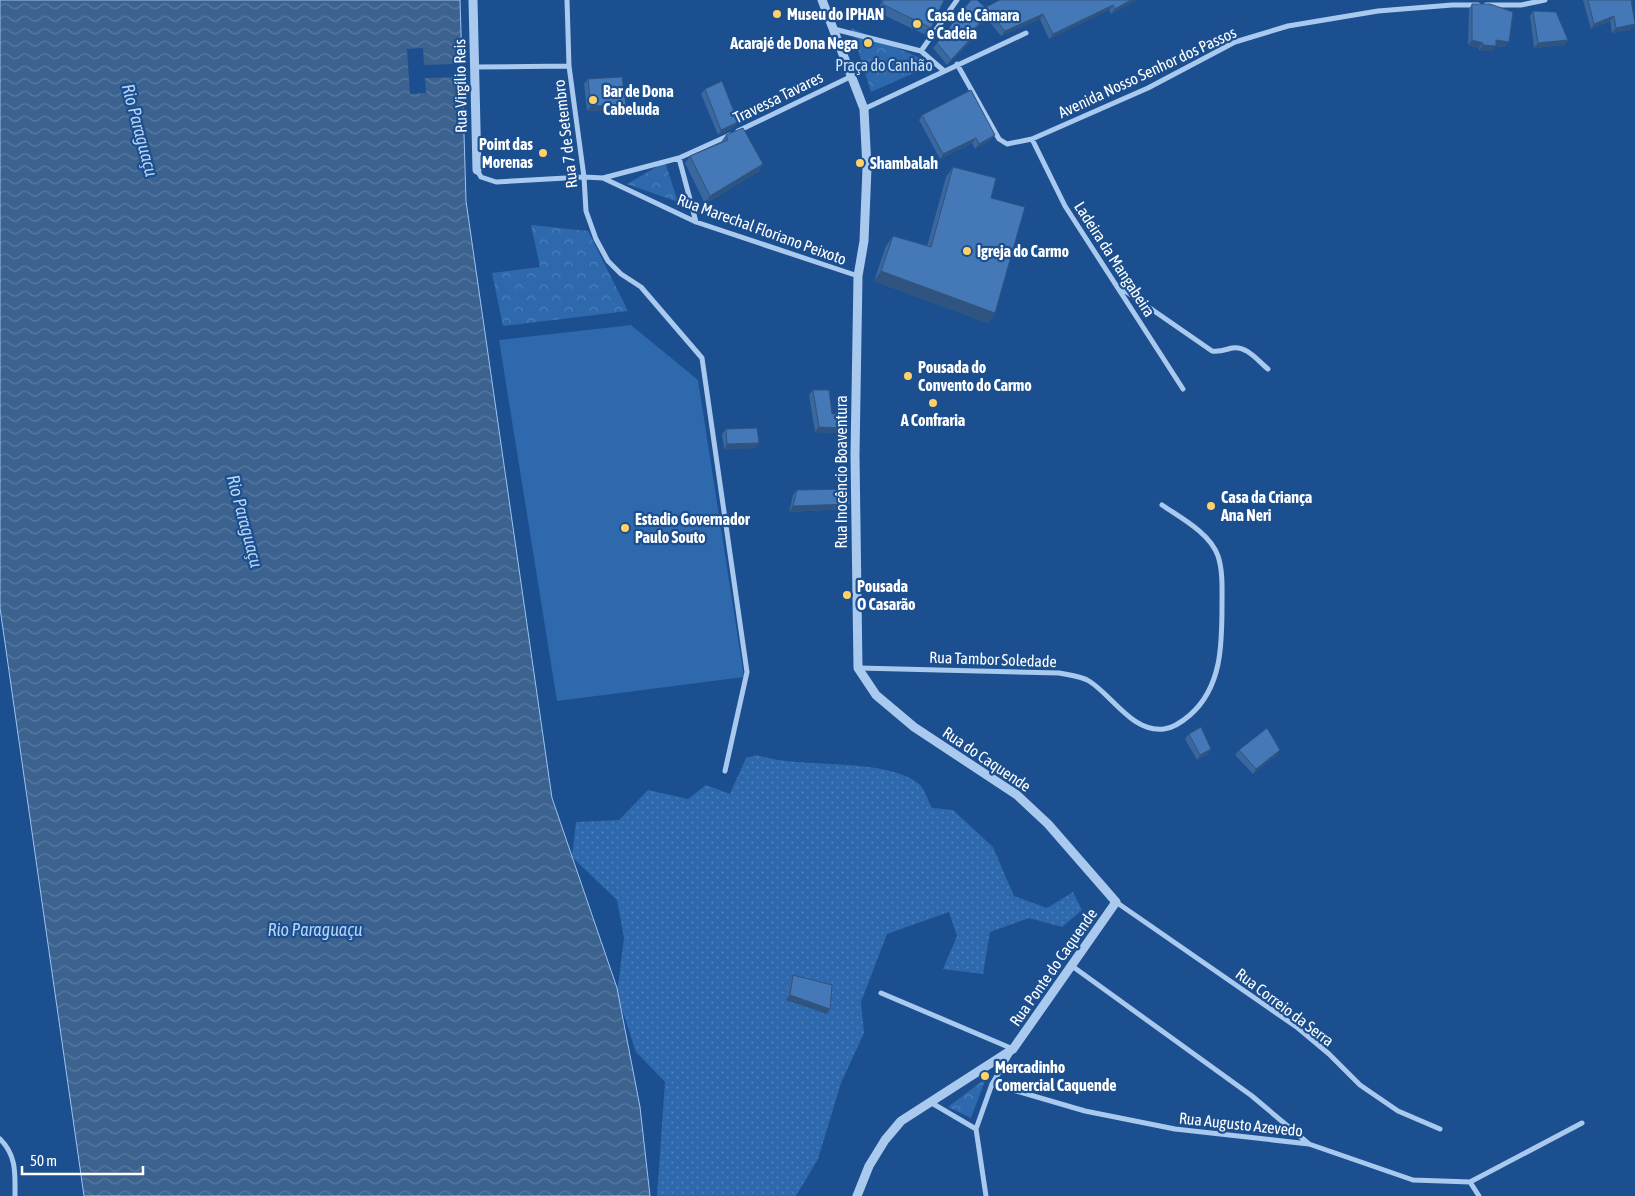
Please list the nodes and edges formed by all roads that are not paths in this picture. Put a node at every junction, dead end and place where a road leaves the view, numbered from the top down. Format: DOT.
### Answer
graph roads {
  1 [pos="473,0"];
  2 [pos="567,0"];
  3 [pos="822,0"];
  4 [pos="957,0"];
  5 [pos="1545,0"];
  6 [pos="834,29"];
  7 [pos="1026,32"];
  8 [pos="921,51"];
  9 [pos="957,64"];
  10 [pos="569,66"];
  11 [pos="475,67"];
  12 [pos="943,70"];
  13 [pos="850,77"];
  14 [pos="864,109"];
  15 [pos="1032,139"];
  16 [pos="679,158"];
  17 [pos="477,170"];
  18 [pos="584,177"];
  19 [pos="603,178"];
  20 [pos="696,222"];
  21 [pos="858,276"];
  22 [pos="1116,284"];
  23 [pos="1268,369"];
  24 [pos="1182,389"];
  25 [pos="1162,505"];
  26 [pos="858,668"];
  27 [pos="725,771"];
  28 [pos="1116,902"];
  29 [pos="1072,966"];
  30 [pos="882,993"];
  31 [pos="1014,1048"];
  32 [pos="992,1084"];
  33 [pos="930,1102"];
  34 [pos="1582,1123"];
  35 [pos="976,1129"];
  36 [pos="1440,1129"];
  37 [pos="0,1139"];
  38 [pos="1310,1144"];
  39 [pos="1470,1182"];
  40 [pos="15,1196"];
  41 [pos="857,1196"];
  42 [pos="986,1196"];
  43 [pos="1479,1196"];
  1 -- 11 [label="street, Rua Virgílio Reis"];
  2 -- 10 [label="street, Rua 7 de Setembro"];
  3 -- 6 [label="street"];
  4 -- 8 [label="street"];
  5 -- 15 [label="street, Avenida Nosso Senhor dos Passos"];
  6 -- 8 [label="street"];
  6 -- 13 [label="street"];
  7 -- 9 [label="street"];
  8 -- 12 [label="street"];
  9 -- 12 [label="street"];
  9 -- 15 [label="street, Avenida Nosso Senhor dos Passos"];
  10 -- 11 [label="street"];
  10 -- 18 [label="street, Rua 7 de Setembro"];
  11 -- 17 [label="street, Rua Virgílio Reis"];
  12 -- 14 [label="street"];
  13 -- 14 [label="street"];
  13 -- 16 [label="street, Travessa Tavares"];
  14 -- 21 [label="street, Rua Inocêncio Boaventura"];
  15 -- 22 [label="street, Ladeira da Mangabeira"];
  16 -- 19 [label="street, Travessa Tavares"];
  16 -- 20 [label="street"];
  17 -- 18 [label="street"];
  18 -- 19 [label="street"];
  18 -- 27 [label="street, Rua 7 de Setembro"];
  19 -- 20 [label="street, Rua Marechal Floriano Peixoto"];
  20 -- 21 [label="street, Rua Marechal Floriano Peixoto"];
  21 -- 26 [label="street, Rua Inocêncio Boaventura"];
  22 -- 23 [label="street"];
  22 -- 24 [label="street, Ladeira da Mangabeira"];
  25 -- 26 [label="street, Rua Tambor Soledade"];
  26 -- 28 [label="street, Rua do Caquende"];
  28 -- 29 [label="street, Rua Ponte do Caquende"];
  28 -- 36 [label="street, Rua Correio da Serra"];
  29 -- 31 [label="street, Rua Ponte do Caquende"];
  29 -- 38 [label="street"];
  30 -- 31 [label="street"];
  31 -- 32 [label="street"];
  31 -- 33 [label="street"];
  32 -- 35 [label="street"];
  32 -- 38 [label="street, Rua Augusto Azevedo"];
  33 -- 35 [label="street"];
  33 -- 41 [label="street"];
  34 -- 39 [label="street"];
  35 -- 42 [label="street"];
  37 -- 40 [label="street"];
  38 -- 39 [label="street, Rua Augusto Azevedo"];
  39 -- 43 [label="street"];
}
